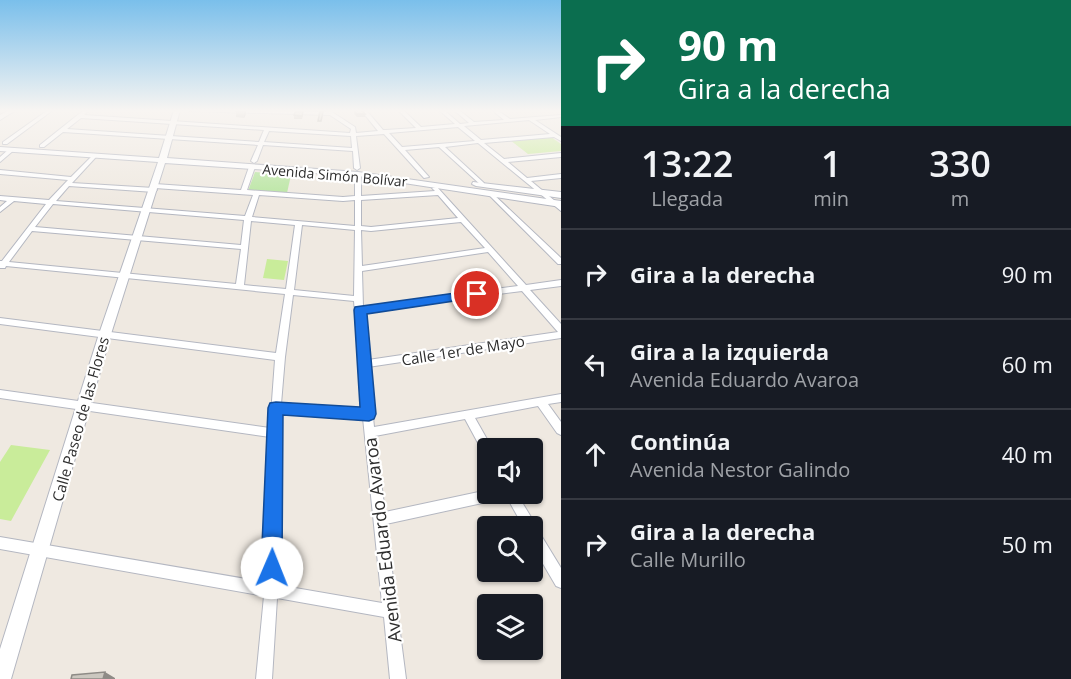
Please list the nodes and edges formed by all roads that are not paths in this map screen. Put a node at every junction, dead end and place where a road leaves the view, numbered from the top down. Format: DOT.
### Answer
graph roads {
  1 [pos="48,142"];
  2 [pos="168,142"];
  3 [pos="230,142"];
  4 [pos="355,142"];
  5 [pos="393,142"];
  6 [pos="471,142"];
  7 [pos="479,142"];
  8 [pos="260,144"];
  9 [pos="2,145"];
  10 [pos="440,145"];
  11 [pos="42,146"];
  12 [pos="400,148"];
  13 [pos="11,150"];
  14 [pos="355,150"];
  15 [pos="94,156"];
  16 [pos="560,156"];
  17 [pos="163,158"];
  18 [pos="0,160"];
  19 [pos="502,160"];
  20 [pos="253,164"];
  21 [pos="357,171"];
  22 [pos="0,172"];
  23 [pos="561,176"];
  24 [pos="525,180"];
  25 [pos="70,181"];
  26 [pos="429,181"];
  27 [pos="482,184"];
  28 [pos="155,188"];
  29 [pos="243,192"];
  30 [pos="540,192"];
  31 [pos="257,193"];
  32 [pos="438,193"];
  33 [pos="491,194"];
  34 [pos="561,195"];
  35 [pos="0,198"];
  36 [pos="13,199"];
  37 [pos="358,200"];
  38 [pos="51,202"];
  39 [pos="557,203"];
  40 [pos="561,209"];
  41 [pos="0,210"];
  42 [pos="147,210"];
  43 [pos="248,218"];
  44 [pos="461,220"];
  45 [pos="299,223"];
  46 [pos="356,228"];
  47 [pos="30,230"];
  48 [pos="138,239"];
  49 [pos="245,248"];
  50 [pos="489,250"];
  51 [pos="561,262"];
  52 [pos="1,264"];
  53 [pos="358,269"];
  54 [pos="125,274"];
  55 [pos="561,283"];
  56 [pos="240,286"];
  57 [pos="523,288"];
  58 [pos="289,292"];
  59 [pos="358,299"];
  60 [pos="360,310"];
  61 [pos="0,321"];
  62 [pos="561,330"];
  63 [pos="105,334"];
  64 [pos="561,335"];
  65 [pos="280,357"];
  66 [pos="365,364"];
  67 [pos="0,394"];
  68 [pos="561,398"];
  69 [pos="541,402"];
  70 [pos="85,407"];
  71 [pos="276,408"];
  72 [pos="369,414"];
  73 [pos="468,415"];
  74 [pos="561,429"];
  75 [pos="369,432"];
  76 [pos="274,433"];
  77 [pos="481,438"];
  78 [pos="477,498"];
  79 [pos="380,519"];
  80 [pos="0,543"];
  81 [pos="41,550"];
  82 [pos="543,551"];
  83 [pos="561,581"];
  84 [pos="271,591"];
  85 [pos="390,610"];
  86 [pos="1,679"];
  87 [pos="264,679"];
  88 [pos="398,679"];
  1 -- 11 [label="street"];
  2 -- 17 [label="street, Calle Paseo de las Flores"];
  3 -- 8 [label="street"];
  4 -- 14 [label="street, Avenida Eduardo Avaroa"];
  5 -- 12 [label="street"];
  6 -- 10 [label="street"];
  7 -- 19 [label="street"];
  8 -- 14 [label="street"];
  8 -- 20 [label="street"];
  9 -- 11 [label="street, Avenida Simón Bolívar"];
  9 -- 13 [label="street, Avenida Simón Bolívar"];
  10 -- 12 [label="street"];
  10 -- 27 [label="street"];
  11 -- 17 [label="street, Avenida Simón Bolívar"];
  12 -- 26 [label="street"];
  13 -- 15 [label="street, Avenida Simón Bolívar"];
  13 -- 18 [label="street"];
  14 -- 21 [label="street, Avenida Eduardo Avaroa"];
  15 -- 17 [label="street, Avenida Simón Bolívar"];
  15 -- 25 [label="street"];
  16 -- 19 [label="street"];
  17 -- 20 [label="street, Avenida Simón Bolívar"];
  17 -- 28 [label="street, Calle Paseo de las Flores"];
  19 -- 24 [label="street"];
  20 -- 21 [label="street, Avenida Simón Bolívar"];
  20 -- 29 [label="street"];
  21 -- 26 [label="street, Avenida Simón Bolívar"];
  21 -- 37 [label="street, Avenida Eduardo Avaroa"];
  22 -- 25 [label="street"];
  23 -- 24 [label="street"];
  24 -- 30 [label="street"];
  25 -- 28 [label="street"];
  25 -- 38 [label="street"];
  26 -- 27 [label="street, Avenida Simón Bolívar"];
  26 -- 32 [label="street"];
  26 -- 33 [label="street, Avenida Simón Bolívar"];
  27 -- 30 [label="street, Avenida Simón Bolívar"];
  28 -- 29 [label="street"];
  28 -- 42 [label="street, Calle Paseo de las Flores"];
  29 -- 31 [label="street"];
  30 -- 34 [label="street, Avenida Simón Bolívar"];
  30 -- 39 [label="street"];
  31 -- 37 [label="street"];
  31 -- 43 [label="street"];
  32 -- 37 [label="street"];
  32 -- 44 [label="street"];
  33 -- 39 [label="street, Avenida Simón Bolívar"];
  33 -- 51 [label="street"];
  35 -- 36 [label="street"];
  36 -- 38 [label="street"];
  36 -- 41 [label="street"];
  37 -- 46 [label="street, Avenida Eduardo Avaroa"];
  38 -- 42 [label="street"];
  38 -- 47 [label="street"];
  39 -- 40 [label="street"];
  42 -- 43 [label="street"];
  42 -- 48 [label="street, Calle Paseo de las Flores"];
  43 -- 45 [label="street"];
  43 -- 49 [label="street"];
  44 -- 46 [label="street"];
  44 -- 50 [label="street"];
  45 -- 46 [label="street"];
  45 -- 58 [label="street"];
  46 -- 53 [label="street, Avenida Eduardo Avaroa"];
  47 -- 48 [label="street"];
  47 -- 52 [label="street"];
  48 -- 49 [label="street"];
  48 -- 54 [label="street, Calle Paseo de las Flores"];
  49 -- 56 [label="street"];
  50 -- 53 [label="street"];
  50 -- 57 [label="street"];
  52 -- 54 [label="street"];
  53 -- 59 [label="street, Avenida Eduardo Avaroa"];
  54 -- 56 [label="street"];
  54 -- 63 [label="street, Calle Paseo de las Flores"];
  55 -- 57 [label="street"];
  56 -- 58 [label="street"];
  57 -- 60 [label="street"];
  57 -- 62 [label="street"];
  58 -- 59 [label="street"];
  58 -- 65 [label="street"];
  59 -- 60 [label="street, Avenida Eduardo Avaroa"];
  60 -- 66 [label="street, Avenida Eduardo Avaroa"];
  61 -- 63 [label="street"];
  63 -- 65 [label="street"];
  63 -- 70 [label="street, Calle Paseo de las Flores"];
  64 -- 66 [label="street, Calle 1er de Mayo"];
  65 -- 71 [label="street"];
  66 -- 72 [label="street, Avenida Eduardo Avaroa"];
  67 -- 70 [label="street"];
  68 -- 69 [label="street"];
  69 -- 73 [label="street"];
  69 -- 74 [label="street"];
  70 -- 76 [label="street"];
  70 -- 81 [label="street, Calle Paseo de las Flores"];
  71 -- 72 [label="street"];
  71 -- 76 [label="street"];
  72 -- 75 [label="street, Avenida Eduardo Avaroa"];
  73 -- 75 [label="street"];
  73 -- 77 [label="street"];
  75 -- 79 [label="street, Avenida Eduardo Avaroa"];
  76 -- 84 [label="street"];
  78 -- 79 [label="street"];
  79 -- 85 [label="street, Avenida Eduardo Avaroa"];
  80 -- 81 [label="street"];
  81 -- 84 [label="street"];
  81 -- 86 [label="street, Calle Paseo de las Flores"];
  82 -- 83 [label="street"];
  84 -- 85 [label="street"];
  84 -- 87 [label="street"];
  85 -- 88 [label="street, Avenida Eduardo Avaroa"];
}
